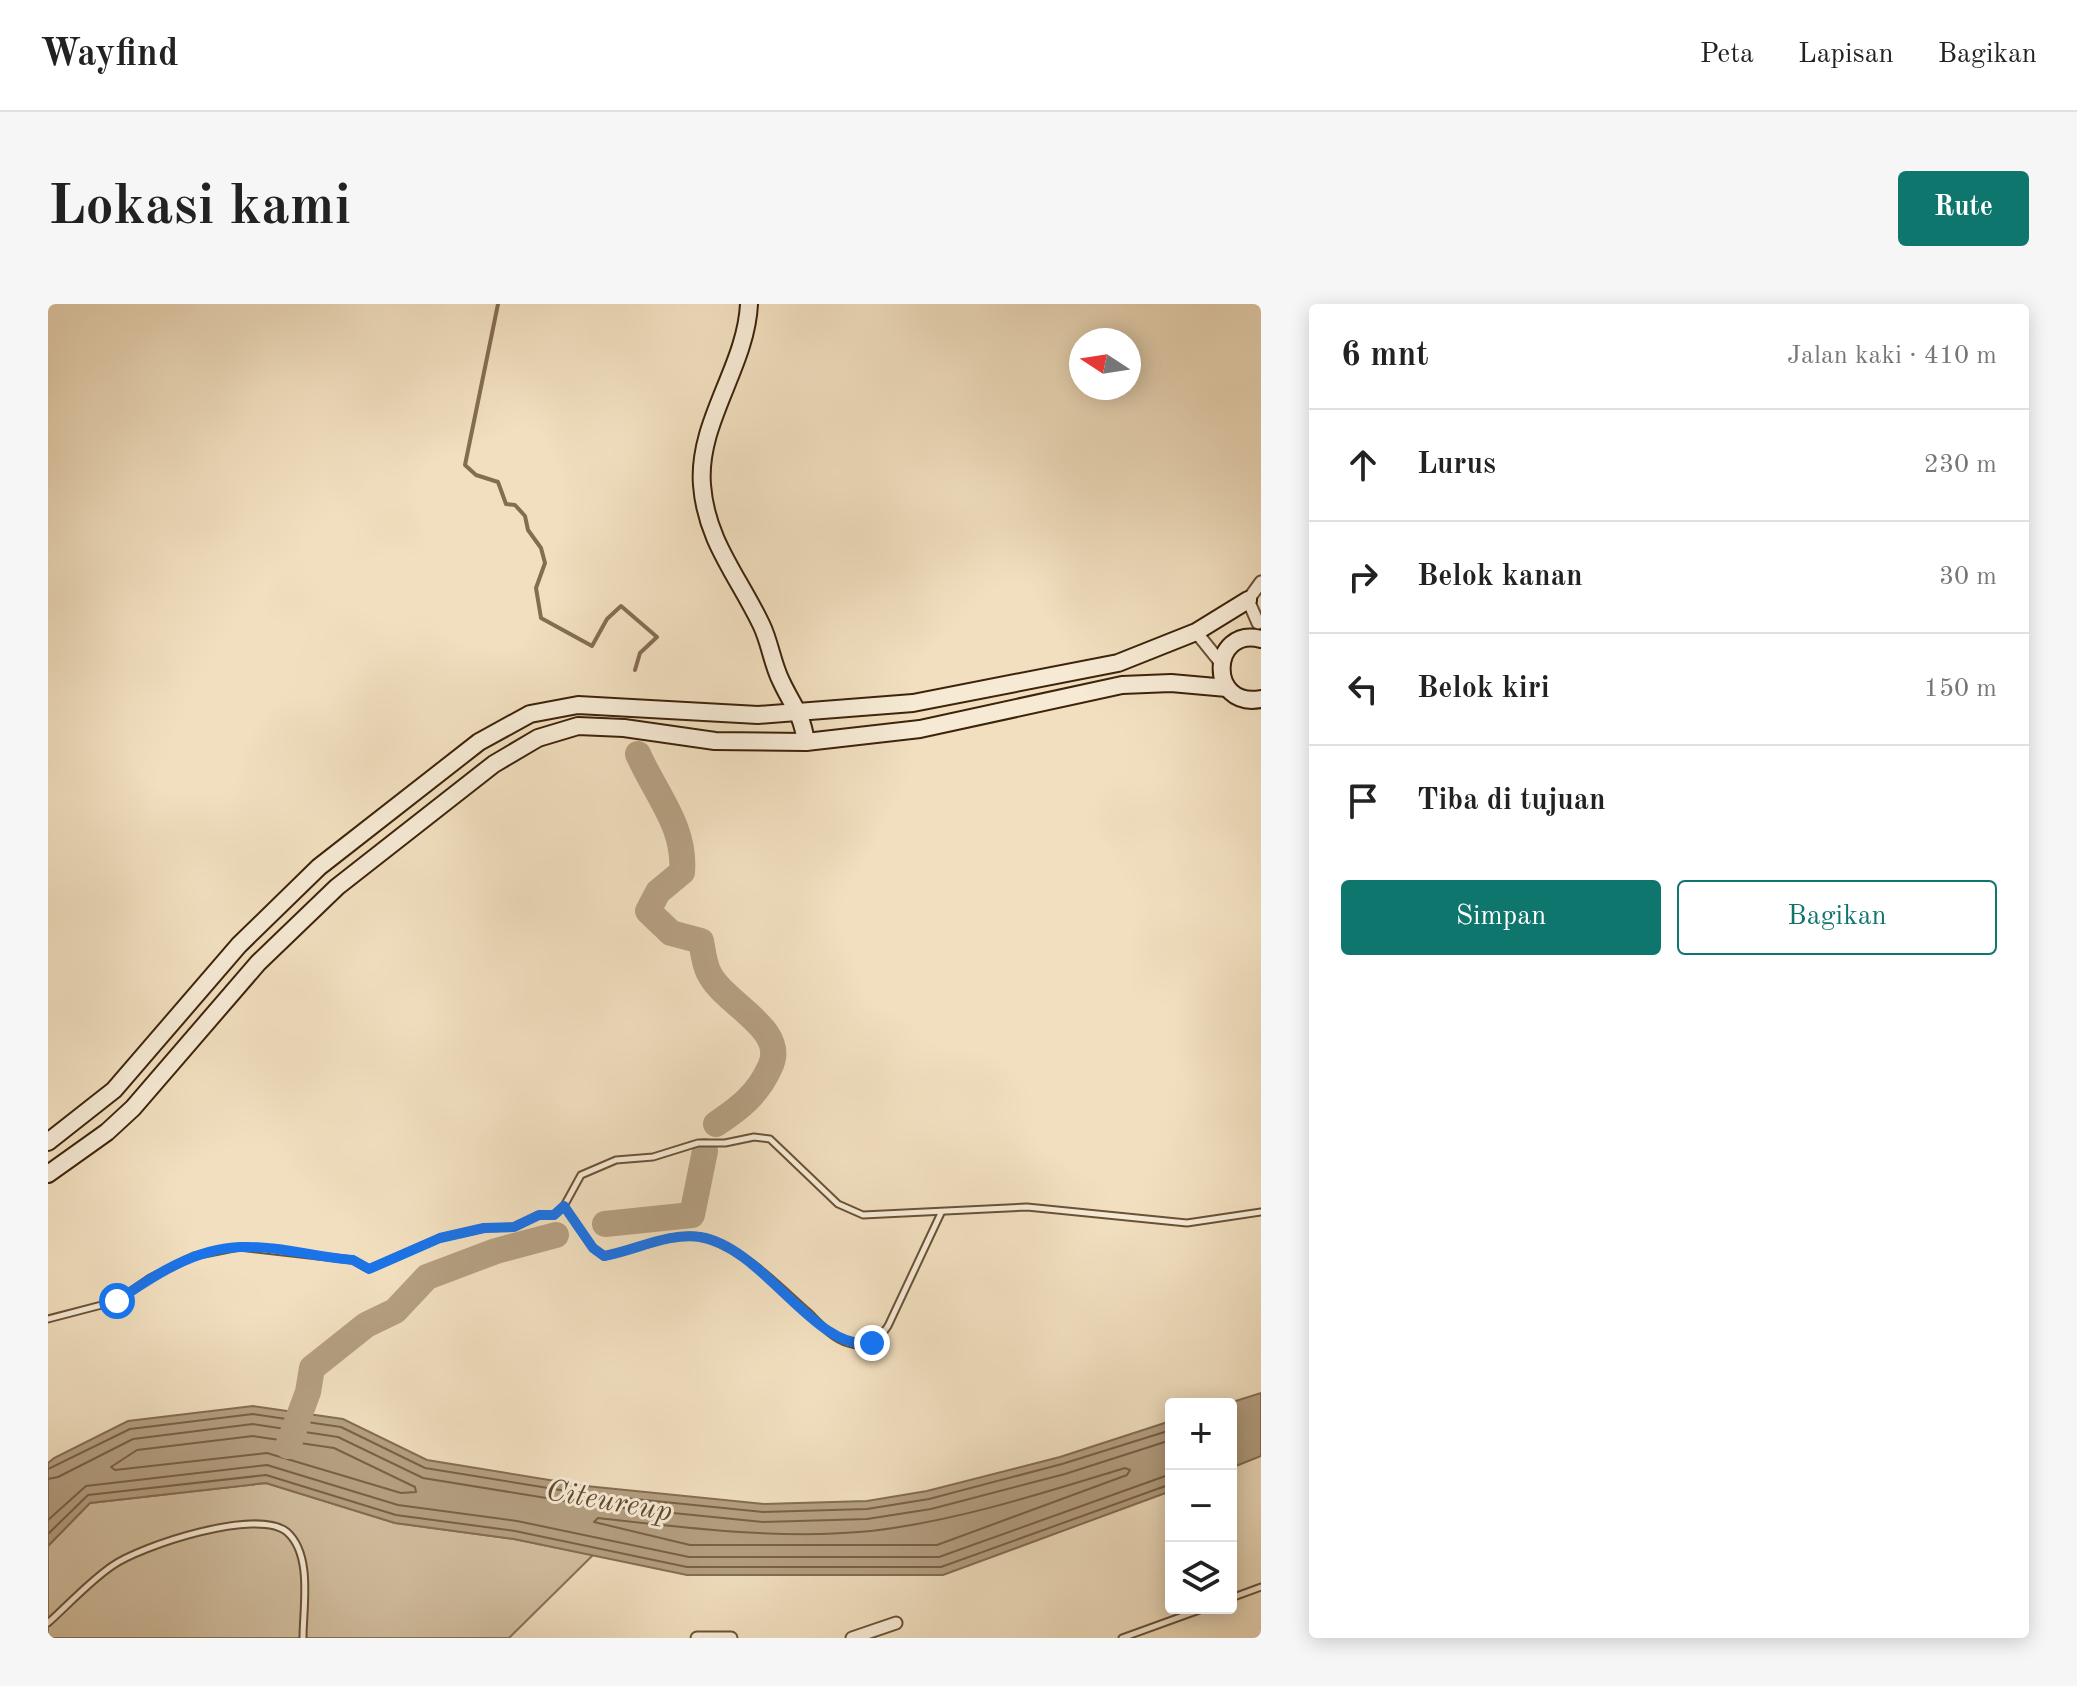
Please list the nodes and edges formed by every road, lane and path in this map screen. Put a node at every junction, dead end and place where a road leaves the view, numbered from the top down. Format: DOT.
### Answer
graph roads {
  1 [pos="749,304"];
  2 [pos="1261,582"];
  3 [pos="1248,600"];
  4 [pos="1258,630"];
  5 [pos="1196,632"];
  6 [pos="1221,663"];
  7 [pos="1227,688"];
  8 [pos="1253,699"];
  9 [pos="801,713"];
  10 [pos="1261,714"];
  11 [pos="806,742"];
  12 [pos="48,1142"];
  13 [pos="48,1174"];
  14 [pos="564,1206"];
  15 [pos="1261,1212"];
  16 [pos="941,1213"];
  17 [pos="48,1319"];
  18 [pos="1261,1587"];
  19 [pos="1237,1596"];
  20 [pos="1188,1614"];
  21 [pos="48,1623"];
  22 [pos="896,1623"];
  23 [pos="303,1638"];
  24 [pos="697,1638"];
  25 [pos="731,1638"];
  26 [pos="852,1638"];
  27 [pos="1122,1638"];
  1 -- 9 [label="street"];
  2 -- 3 [label="street"];
  3 -- 4 [label="street"];
  3 -- 5 [label="street"];
  4 -- 6 [label="street"];
  5 -- 6 [label="street"];
  5 -- 9 [label="street"];
  6 -- 7 [label="street"];
  7 -- 8 [label="street"];
  7 -- 11 [label="street"];
  8 -- 10 [label="street"];
  9 -- 11 [label="street"];
  9 -- 12 [label="street"];
  11 -- 13 [label="street"];
  14 -- 16 [label="lane"];
  14 -- 16 [label="lane"];
  14 -- 17 [label="lane"];
  15 -- 16 [label="lane"];
  18 -- 19 [label="lane"];
  20 -- 27 [label="lane"];
  21 -- 23 [label="lane"];
  22 -- 26 [label="street"];
  24 -- 25 [label="street"];
}
